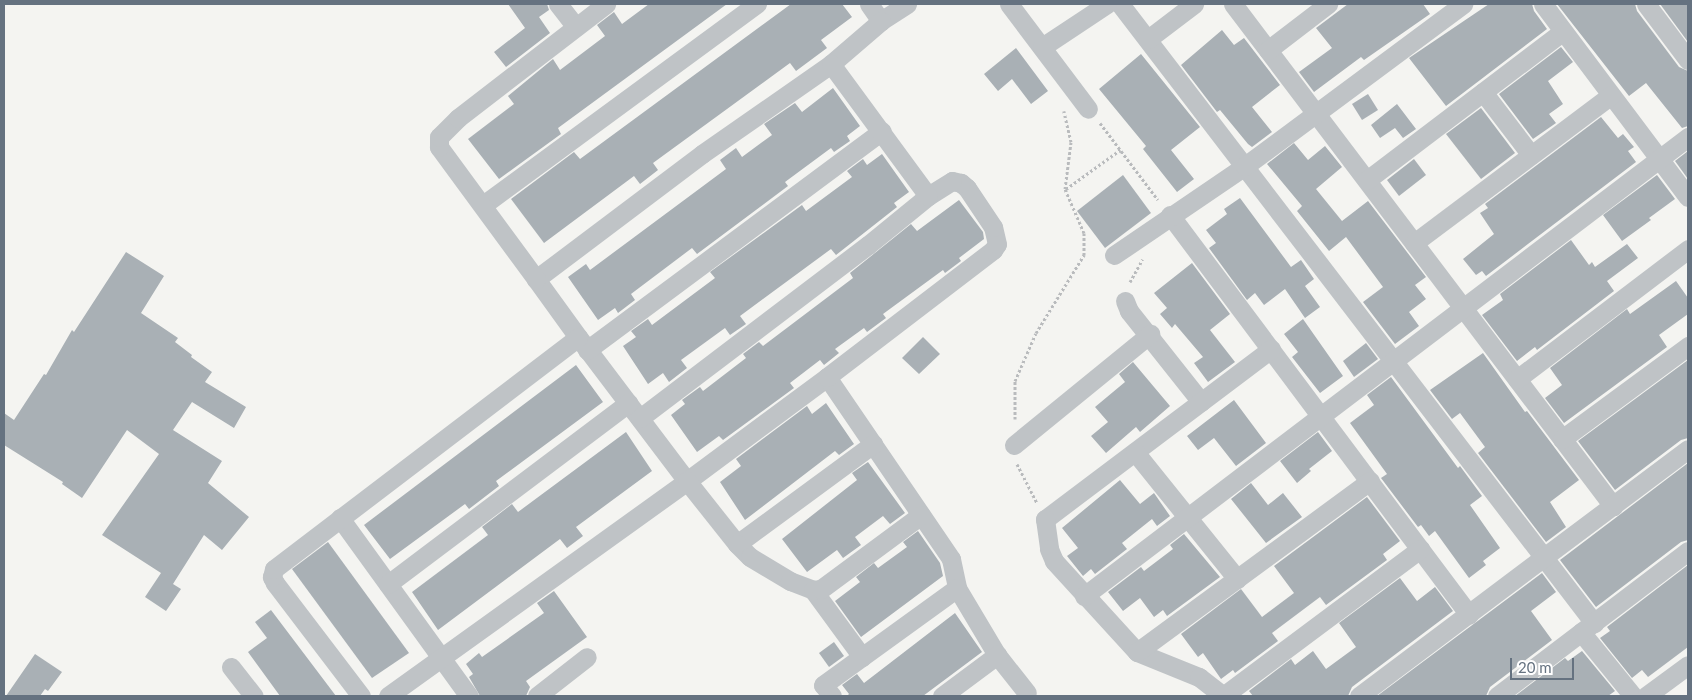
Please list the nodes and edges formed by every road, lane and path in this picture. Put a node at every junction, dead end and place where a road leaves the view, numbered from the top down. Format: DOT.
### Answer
graph roads {
  1 [pos="558,4"];
  2 [pos="606,4"];
  3 [pos="757,4"];
  4 [pos="869,4"];
  5 [pos="907,4"];
  6 [pos="1009,4"];
  7 [pos="1107,4"];
  8 [pos="1120,4"];
  9 [pos="1194,4"];
  10 [pos="1233,4"];
  11 [pos="1328,4"];
  12 [pos="1463,4"];
  13 [pos="1543,4"];
  14 [pos="1646,4"];
  15 [pos="881,21"];
  16 [pos="576,27"];
  17 [pos="1563,31"];
  18 [pos="1148,38"];
  19 [pos="1042,47"];
  20 [pos="1268,50"];
  21 [pos="1688,60"];
  22 [pos="831,64"];
  23 [pos="1069,83"];
  24 [pos="1483,92"];
  25 [pos="1611,94"];
  26 [pos="1088,109"];
  27 [pos="1316,114"];
  28 [pos="882,131"];
  29 [pos="1688,138"];
  30 [pos="1120,150"];
  31 [pos="1531,155"];
  32 [pos="1660,159"];
  33 [pos="1245,166"];
  34 [pos="1367,180"];
  35 [pos="1065,189"];
  36 [pos="928,196"];
  37 [pos="1688,197"];
  38 [pos="484,205"];
  39 [pos="1170,215"];
  40 [pos="1414,243"];
  41 [pos="1688,249"];
  42 [pos="1114,255"];
  43 [pos="536,279"];
  44 [pos="1125,301"];
  45 [pos="1464,308"];
  46 [pos="1150,334"];
  47 [pos="583,344"];
  48 [pos="1688,346"];
  49 [pos="1271,350"];
  50 [pos="1394,361"];
  51 [pos="827,377"];
  52 [pos="1517,379"];
  53 [pos="1201,402"];
  54 [pos="628,403"];
  55 [pos="1321,416"];
  56 [pos="640,418"];
  57 [pos="1562,439"];
  58 [pos="873,444"];
  59 [pos="1014,444"];
  60 [pos="1688,449"];
  61 [pos="1135,452"];
  62 [pos="686,481"];
  63 [pos="1370,481"];
  64 [pos="1613,506"];
  65 [pos="920,515"];
  66 [pos="340,518"];
  67 [pos="1187,518"];
  68 [pos="1045,519"];
  69 [pos="736,544"];
  70 [pos="1420,549"];
  71 [pos="1688,551"];
  72 [pos="1544,557"];
  73 [pos="1237,580"];
  74 [pos="388,584"];
  75 [pos="957,588"];
  76 [pos="813,590"];
  77 [pos="1084,596"];
  78 [pos="1469,614"];
  79 [pos="1588,628"];
  80 [pos="1138,652"];
  81 [pos="997,655"];
  82 [pos="588,657"];
  83 [pos="862,657"];
  84 [pos="441,658"];
  85 [pos="1688,665"];
  86 [pos="232,667"];
  87 [pos="1027,693"];
  88 [pos="254,696"];
  89 [pos="361,696"];
  90 [pos="388,696"];
  91 [pos="469,696"];
  92 [pos="538,696"];
  93 [pos="832,696"];
  94 [pos="942,696"];
  95 [pos="1359,696"];
  96 [pos="1497,696"];
  97 [pos="1632,696"];
  98 [pos="1646,696"];
  1 -- 16 [label="street"];
  2 -- 16 [label="street"];
  3 -- 38 [label="street"];
  4 -- 15 [label="street"];
  5 -- 15 [label="street"];
  6 -- 19 [label="street"];
  7 -- 19 [label="street"];
  8 -- 18 [label="street"];
  9 -- 18 [label="street"];
  10 -- 20 [label="street"];
  11 -- 20 [label="street"];
  12 -- 27 [label="street"];
  13 -- 17 [label="street"];
  14 -- 21 [label="street"];
  15 -- 22 [label="street"];
  16 -- 38 [label="street"];
  17 -- 24 [label="street"];
  17 -- 25 [label="street"];
  18 -- 33 [label="street"];
  19 -- 23 [label="street"];
  20 -- 27 [label="street"];
  22 -- 28 [label="street"];
  22 -- 43 [label="street"];
  23 -- 26 [label="street"];
  23 -- 35 [label="path"];
  24 -- 31 [label="street"];
  24 -- 34 [label="street"];
  25 -- 31 [label="street"];
  25 -- 32 [label="street"];
  26 -- 30 [label="path"];
  27 -- 33 [label="street"];
  27 -- 34 [label="street"];
  28 -- 36 [label="street"];
  28 -- 47 [label="street"];
  29 -- 32 [label="street"];
  30 -- 35 [label="path"];
  30 -- 39 [label="path"];
  31 -- 40 [label="street"];
  32 -- 37 [label="street"];
  32 -- 45 [label="street"];
  33 -- 39 [label="street"];
  33 -- 50 [label="street"];
  34 -- 40 [label="street"];
  35 -- 59 [label="path"];
  36 -- 51 [label="street"];
  36 -- 56 [label="street"];
  38 -- 43 [label="street"];
  39 -- 42 [label="street"];
  39 -- 49 [label="street"];
  40 -- 45 [label="street"];
  41 -- 52 [label="street"];
  43 -- 47 [label="street"];
  44 -- 46 [label="street"];
  45 -- 50 [label="street"];
  45 -- 52 [label="street"];
  46 -- 53 [label="street"];
  46 -- 59 [label="street"];
  47 -- 54 [label="street"];
  47 -- 66 [label="street"];
  48 -- 57 [label="street"];
  49 -- 53 [label="street"];
  49 -- 55 [label="street"];
  50 -- 55 [label="street"];
  50 -- 72 [label="street"];
  51 -- 58 [label="street"];
  51 -- 62 [label="street"];
  52 -- 57 [label="street"];
  53 -- 61 [label="street"];
  54 -- 56 [label="street"];
  54 -- 74 [label="street"];
  55 -- 63 [label="street"];
  55 -- 67 [label="street"];
  56 -- 62 [label="street"];
  57 -- 64 [label="street"];
  58 -- 65 [label="street"];
  58 -- 69 [label="street"];
  59 -- 68 [label="path"];
  60 -- 64 [label="street"];
  61 -- 67 [label="street"];
  61 -- 68 [label="street"];
  62 -- 69 [label="street"];
  62 -- 84 [label="street"];
  63 -- 70 [label="street"];
  63 -- 73 [label="street"];
  64 -- 72 [label="street"];
  65 -- 75 [label="street"];
  65 -- 76 [label="street"];
  66 -- 74 [label="street"];
  66 -- 89 [label="street"];
  67 -- 73 [label="street"];
  67 -- 77 [label="street"];
  68 -- 77 [label="street"];
  69 -- 76 [label="street"];
  70 -- 78 [label="street"];
  70 -- 80 [label="street"];
  71 -- 79 [label="street"];
  72 -- 78 [label="street"];
  72 -- 79 [label="street"];
  73 -- 80 [label="street"];
  74 -- 84 [label="street"];
  75 -- 81 [label="street"];
  75 -- 83 [label="street"];
  76 -- 83 [label="street"];
  77 -- 80 [label="street"];
  78 -- 95 [label="street"];
  79 -- 96 [label="street"];
  79 -- 97 [label="street"];
  81 -- 87 [label="street"];
  81 -- 94 [label="street"];
  82 -- 92 [label="street"];
  83 -- 93 [label="street"];
  84 -- 90 [label="street"];
  84 -- 91 [label="street"];
  85 -- 98 [label="street"];
  86 -- 88 [label="street"];
}
